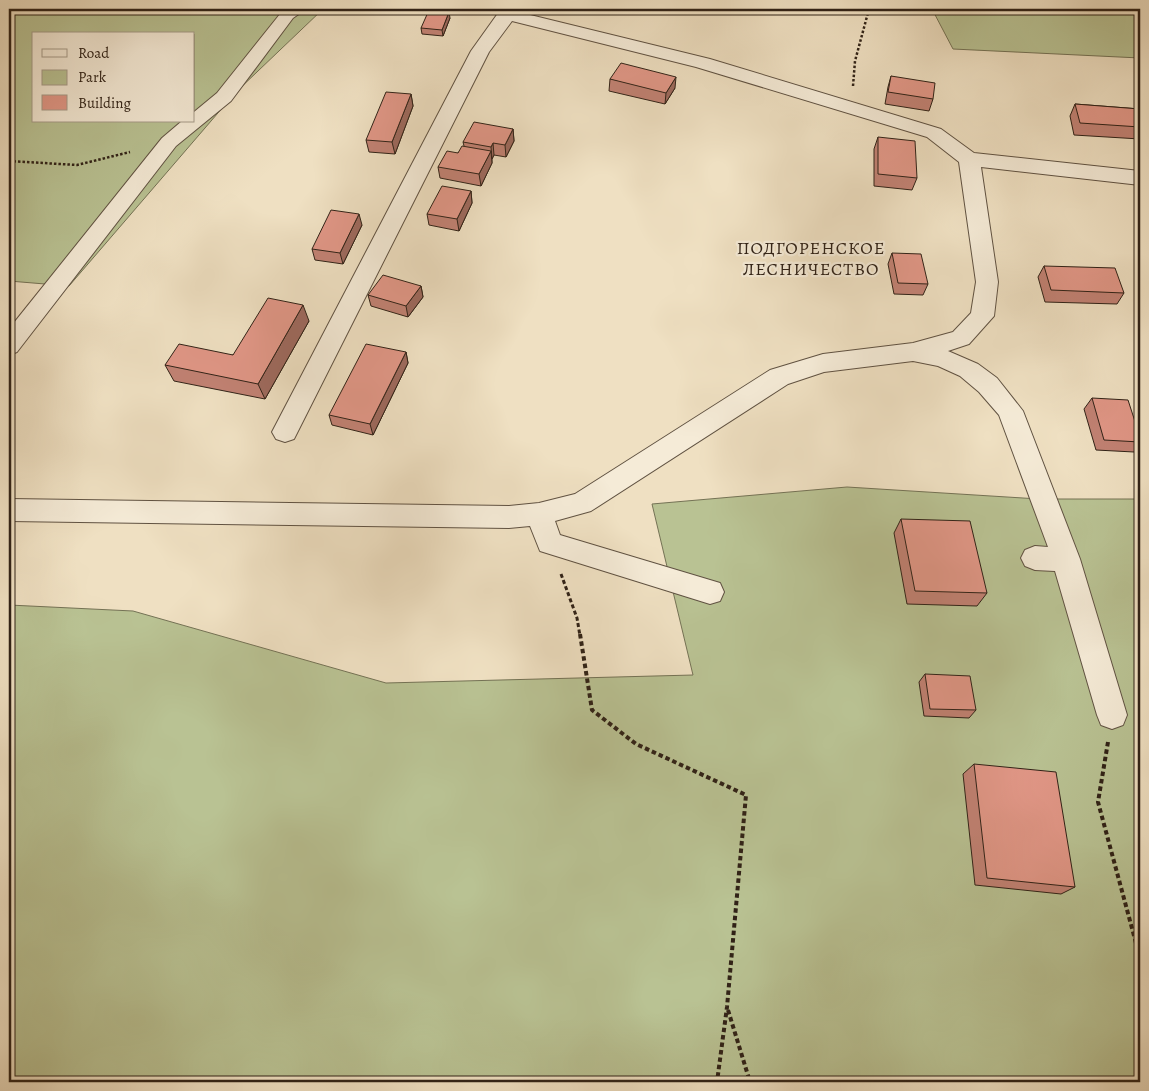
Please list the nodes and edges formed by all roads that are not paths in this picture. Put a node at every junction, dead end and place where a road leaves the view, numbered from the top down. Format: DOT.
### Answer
graph roads {
  1 [pos="296,9"];
  2 [pos="509,12"];
  3 [pos="195,121"];
  4 [pos="193,122"];
  5 [pos="969,159"];
  6 [pos="1140,178"];
  7 [pos="9,346"];
  8 [pos="912,352"];
  9 [pos="285,432"];
  10 [pos="9,510"];
  11 [pos="539,514"];
  12 [pos="1035,558"];
  13 [pos="1066,559"];
  14 [pos="710,592"];
  15 [pos="1112,715"];
  1 -- 3 [label="street"];
  2 -- 5 [label="street"];
  2 -- 9 [label="street"];
  4 -- 7 [label="street"];
  5 -- 6 [label="street"];
  5 -- 8 [label="street"];
  8 -- 11 [label="street"];
  8 -- 13 [label="street"];
  10 -- 11 [label="street"];
  11 -- 14 [label="street"];
  12 -- 13 [label="street"];
  13 -- 15 [label="street"];
}
